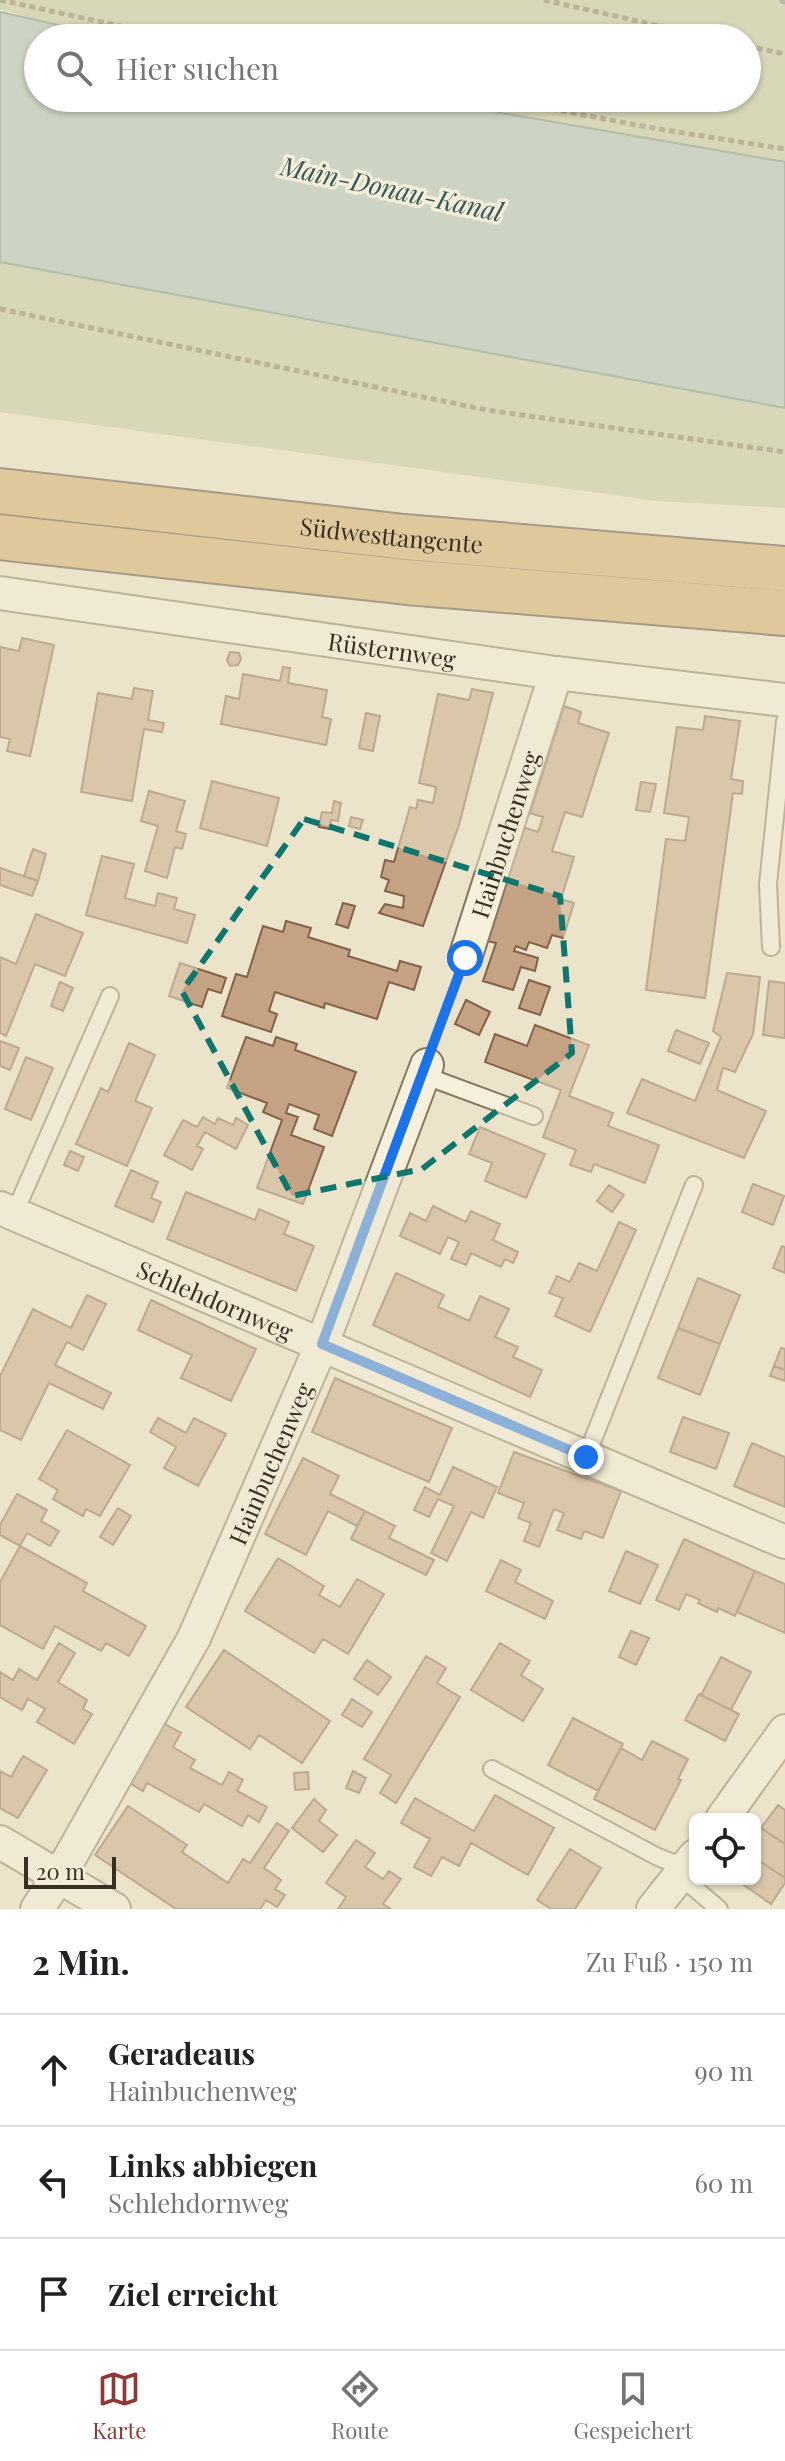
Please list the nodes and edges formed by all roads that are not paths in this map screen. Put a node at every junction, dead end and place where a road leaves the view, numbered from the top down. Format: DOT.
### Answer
graph roads {
  1 [pos="0,491"];
  2 [pos="0,537"];
  3 [pos="785,569"];
  4 [pos="0,593"];
  5 [pos="785,613"];
  6 [pos="556,673"];
  7 [pos="785,700"];
  8 [pos="785,721"];
  9 [pos="776,884"];
  10 [pos="778,926"];
  11 [pos="771,947"];
  12 [pos="465,958"];
  13 [pos="110,996"];
  14 [pos="425,1070"];
  15 [pos="534,1116"];
  16 [pos="694,1185"];
  17 [pos="7,1211"];
  18 [pos="322,1344"];
  19 [pos="586,1457"];
  20 [pos="785,1542"];
  21 [pos="785,1731"];
  22 [pos="492,1769"];
  23 [pos="726,1813"];
  24 [pos="0,1842"];
  25 [pos="687,1867"];
  26 [pos="60,1875"];
  27 [pos="37,1909"];
  28 [pos="114,1909"];
  29 [pos="653,1909"];
  30 [pos="719,1909"];
  1 -- 3 [label="highway, Südwesttangente"];
  2 -- 5 [label="highway, Südwesttangente"];
  4 -- 6 [label="street, Rüsternweg"];
  6 -- 7 [label="street, Rüsternweg"];
  6 -- 12 [label="street, Hainbuchenweg"];
  8 -- 9 [label="lane"];
  9 -- 10 [label="lane"];
  10 -- 11 [label="lane"];
  13 -- 17 [label="lane"];
  14 -- 15 [label="lane"];
  14 -- 18 [label="street, Hainbuchenweg"];
  16 -- 19 [label="lane"];
  17 -- 18 [label="street, Schlehdornweg"];
  18 -- 19 [label="street, Schlehdornweg"];
  18 -- 26 [label="street, Hainbuchenweg"];
  19 -- 20 [label="street, Schlehdornweg"];
  21 -- 23 [label="street"];
  22 -- 25 [label="lane"];
  24 -- 26 [label="street"];
  25 -- 29 [label="street"];
  25 -- 30 [label="lane"];
  26 -- 27 [label="street, Hainbuchenweg"];
  26 -- 28 [label="street"];
}
